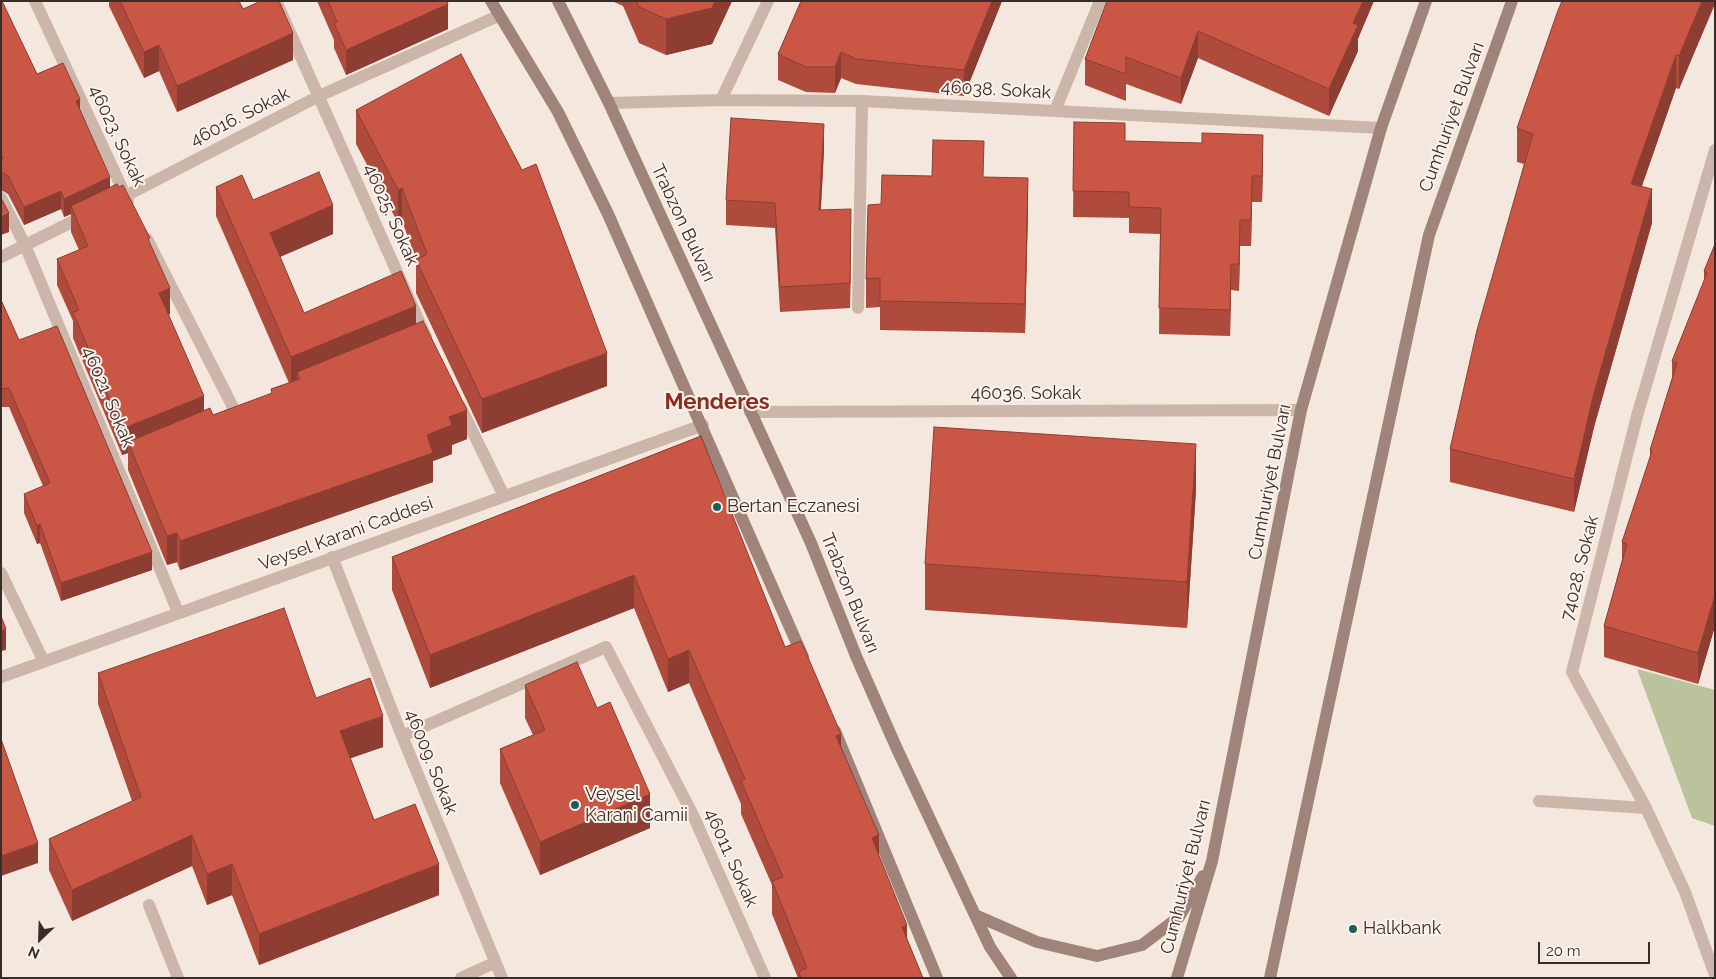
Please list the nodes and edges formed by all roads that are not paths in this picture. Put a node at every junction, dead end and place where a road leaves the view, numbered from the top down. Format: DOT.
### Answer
graph roads {
  1 [pos="35,1"];
  2 [pos="276,1"];
  3 [pos="491,1"];
  4 [pos="558,1"];
  5 [pos="768,1"];
  6 [pos="1100,1"];
  7 [pos="1426,1"];
  8 [pos="1512,1"];
  9 [pos="498,16"];
  10 [pos="319,96"];
  11 [pos="721,100"];
  12 [pos="862,101"];
  13 [pos="609,103"];
  14 [pos="1055,111"];
  15 [pos="1382,128"];
  16 [pos="1715,150"];
  17 [pos="125,197"];
  18 [pos="1,198"];
  19 [pos="134,214"];
  20 [pos="143,232"];
  21 [pos="25,245"];
  22 [pos="1,257"];
  23 [pos="858,308"];
  24 [pos="425,343"];
  25 [pos="453,391"];
  26 [pos="1301,410"];
  27 [pos="750,412"];
  28 [pos="238,417"];
  29 [pos="703,425"];
  30 [pos="504,496"];
  31 [pos="332,557"];
  32 [pos="1,573"];
  33 [pos="178,612"];
  34 [pos="44,662"];
  35 [pos="809,672"];
  36 [pos="1,677"];
  37 [pos="829,718"];
  38 [pos="402,736"];
  39 [pos="1539,801"];
  40 [pos="1646,808"];
  41 [pos="1212,862"];
  42 [pos="149,905"];
  43 [pos="975,915"];
  44 [pos="494,963"];
  45 [pos="1715,975"];
  46 [pos="178,978"];
  47 [pos="461,978"];
  48 [pos="502,978"];
  49 [pos="765,978"];
  50 [pos="937,978"];
  51 [pos="1012,978"];
  52 [pos="1177,978"];
  53 [pos="1270,978"];
  1 -- 17 [label="street, 46023. Sokak"];
  2 -- 10 [label="street, 46025. Sokak"];
  3 -- 9 [label="main road"];
  4 -- 13 [label="main road, Trabzon Bulvarı"];
  5 -- 11 [label="street"];
  6 -- 14 [label="street"];
  7 -- 15 [label="main road, Cumhuriyet Bulvarı"];
  8 -- 53 [label="main road, Cumhuriyet Bulvarı"];
  9 -- 10 [label="street, 46016. Sokak"];
  9 -- 29 [label="main road"];
  10 -- 17 [label="street, 46016. Sokak"];
  10 -- 24 [label="street, 46025. Sokak"];
  11 -- 12 [label="street, 46038. Sokak"];
  11 -- 13 [label="street, 46038. Sokak"];
  12 -- 14 [label="street, 46038. Sokak"];
  12 -- 23 [label="street"];
  13 -- 27 [label="main road, Trabzon Bulvarı"];
  14 -- 15 [label="street, 46038. Sokak"];
  15 -- 26 [label="main road, Cumhuriyet Bulvarı"];
  16 -- 40 [label="street, 74028. Sokak"];
  17 -- 19 [label="street, 46023. Sokak"];
  17 -- 21 [label="street, 46016. Sokak"];
  18 -- 21 [label="street, 46021. Sokak"];
  20 -- 28 [label="street"];
  21 -- 22 [label="street, 46016. Sokak"];
  21 -- 33 [label="street, 46021. Sokak"];
  25 -- 30 [label="street"];
  26 -- 27 [label="street, 46036. Sokak"];
  26 -- 41 [label="main road, Cumhuriyet Bulvarı"];
  27 -- 43 [label="main road, Trabzon Bulvarı"];
  29 -- 30 [label="street, Veysel Karani Caddesi"];
  29 -- 35 [label="main road"];
  30 -- 31 [label="street, Veysel Karani Caddesi"];
  31 -- 33 [label="street, Veysel Karani Caddesi"];
  31 -- 38 [label="street, 46009. Sokak"];
  32 -- 34 [label="street"];
  33 -- 34 [label="street, Veysel Karani Caddesi"];
  34 -- 36 [label="street, Veysel Karani Caddesi"];
  37 -- 50 [label="main road"];
  38 -- 44 [label="street, 46009. Sokak"];
  38 -- 49 [label="street, 46011. Sokak"];
  39 -- 40 [label="street"];
  40 -- 45 [label="street, 74028. Sokak"];
  41 -- 43 [label="main road"];
  41 -- 52 [label="main road, Cumhuriyet Bulvarı"];
  42 -- 46 [label="street"];
  43 -- 51 [label="main road, Trabzon Bulvarı"];
  44 -- 47 [label="street"];
  44 -- 48 [label="street, 46009. Sokak"];
}
